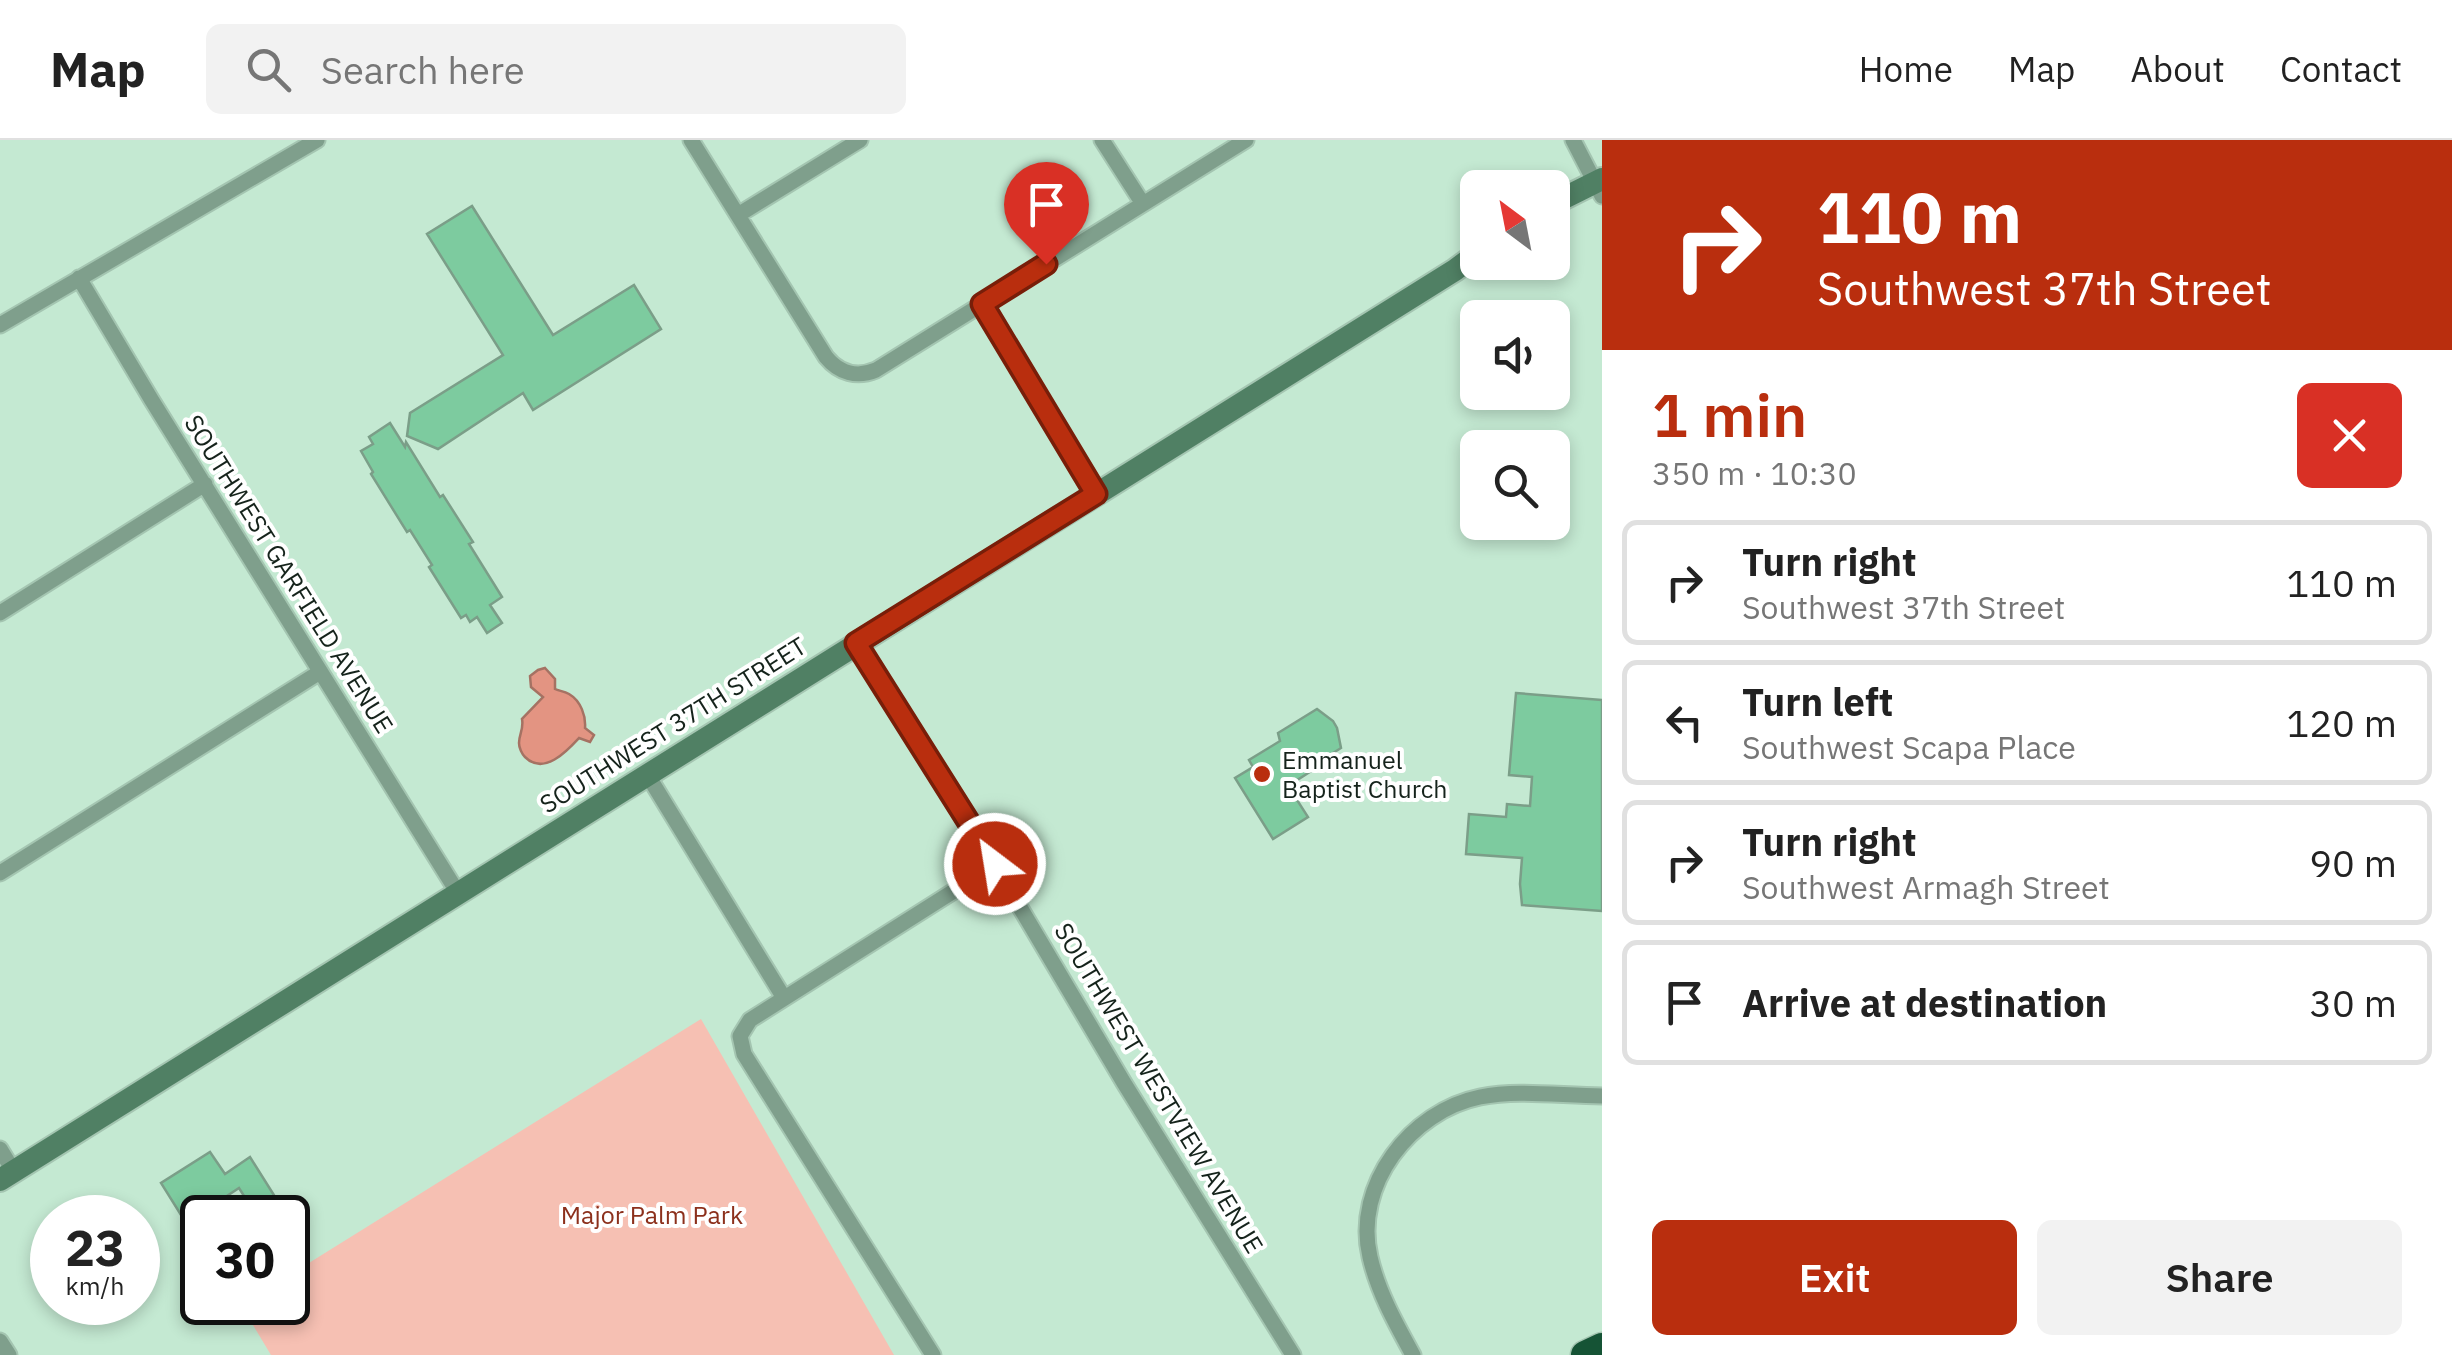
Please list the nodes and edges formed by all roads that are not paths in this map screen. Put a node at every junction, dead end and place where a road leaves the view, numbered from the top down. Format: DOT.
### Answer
graph roads {
  1 [pos="317,140"];
  2 [pos="691,140"];
  3 [pos="860,140"];
  4 [pos="1102,140"];
  5 [pos="1246,140"];
  6 [pos="1574,140"];
  7 [pos="1600,185"];
  8 [pos="1570,197"];
  9 [pos="1143,204"];
  10 [pos="738,215"];
  11 [pos="1460,266"];
  12 [pos="80,278"];
  13 [pos="982,304"];
  14 [pos="0,324"];
  15 [pos="205,484"];
  16 [pos="1096,494"];
  17 [pos="0,613"];
  18 [pos="856,643"];
  19 [pos="320,672"];
  20 [pos="647,774"];
  21 [pos="995,864"];
  22 [pos="0,873"];
  23 [pos="458,894"];
  24 [pos="784,998"];
  25 [pos="1602,1096"];
  26 [pos="0,1149"];
  27 [pos="7,1176"];
  28 [pos="0,1340"];
  29 [pos="1602,1347"];
  30 [pos="10,1355"];
  31 [pos="933,1355"];
  32 [pos="1293,1355"];
  33 [pos="1413,1355"];
  34 [pos="1585,1355"];
  1 -- 12 [label="street"];
  2 -- 10 [label="street"];
  3 -- 10 [label="street"];
  4 -- 9 [label="street"];
  5 -- 9 [label="street"];
  6 -- 7 [label="street"];
  7 -- 8 [label="main road"];
  9 -- 13 [label="street"];
  10 -- 13 [label="street"];
  11 -- 16 [label="main road, SOUTHWEST 37TH STREET"];
  12 -- 14 [label="street"];
  12 -- 15 [label="street, SOUTHWEST GARFIELD AVENUE"];
  13 -- 16 [label="street"];
  15 -- 17 [label="street"];
  15 -- 19 [label="street, SOUTHWEST GARFIELD AVENUE"];
  16 -- 18 [label="main road, SOUTHWEST 37TH STREET"];
  18 -- 20 [label="main road, SOUTHWEST 37TH STREET"];
  18 -- 21 [label="street, SOUTHWEST WESTVIEW AVENUE"];
  19 -- 22 [label="street"];
  19 -- 23 [label="street, SOUTHWEST GARFIELD AVENUE"];
  20 -- 23 [label="main road, SOUTHWEST 37TH STREET"];
  20 -- 24 [label="street"];
  21 -- 24 [label="street"];
  21 -- 32 [label="street, SOUTHWEST WESTVIEW AVENUE"];
  23 -- 27 [label="main road, SOUTHWEST 37TH STREET"];
  24 -- 31 [label="street"];
  25 -- 33 [label="street"];
  26 -- 27 [label="street"];
  28 -- 30 [label="street"];
  29 -- 34 [label="highway"];
}
